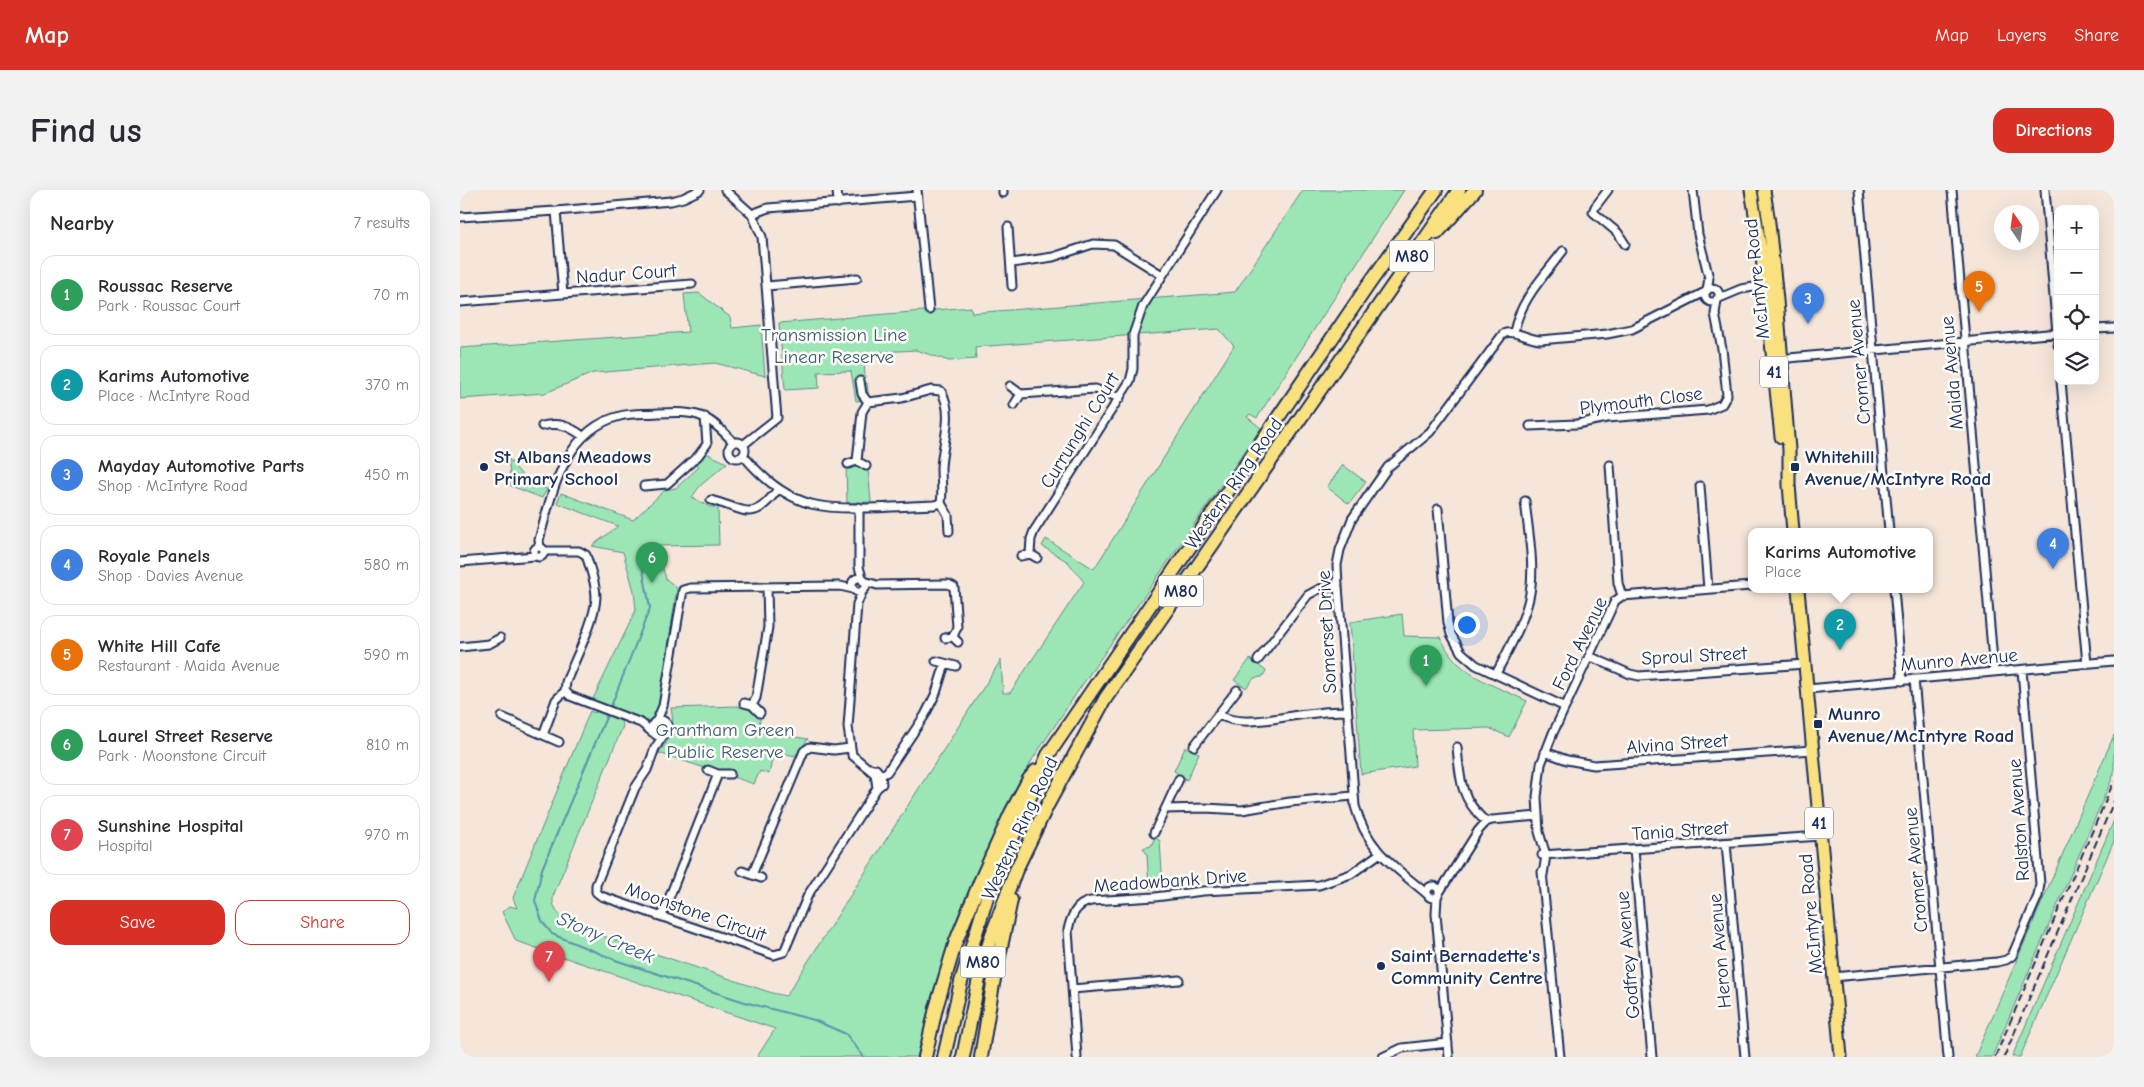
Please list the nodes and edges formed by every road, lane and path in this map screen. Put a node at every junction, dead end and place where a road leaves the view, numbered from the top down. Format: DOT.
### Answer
graph roads {
  1 [pos="700,190"];
  2 [pos="725,190"];
  3 [pos="836,190"];
  4 [pos="1217,190"];
  5 [pos="1425,190"];
  6 [pos="1436,190"];
  7 [pos="1459,190"];
  8 [pos="1475,190"];
  9 [pos="1608,190"];
  10 [pos="1693,190"];
  11 [pos="1751,190"];
  12 [pos="1764,190"];
  13 [pos="1859,190"];
  14 [pos="1952,190"];
  15 [pos="2045,190"];
  16 [pos="917,193"];
  17 [pos="838,203"];
  18 [pos="556,211"];
  19 [pos="752,214"];
  20 [pos="460,217"];
  21 [pos="1008,227"];
  22 [pos="1625,244"];
  23 [pos="1563,251"];
  24 [pos="1012,262"];
  25 [pos="1162,275"];
  26 [pos="857,278"];
  27 [pos="1709,278"];
  28 [pos="692,284"];
  29 [pos="1369,284"];
  30 [pos="1770,284"];
  31 [pos="767,286"];
  32 [pos="1012,286"];
  33 [pos="1707,290"];
  34 [pos="1716,290"];
  35 [pos="1742,290"];
  36 [pos="563,294"];
  37 [pos="2054,297"];
  38 [pos="1717,299"];
  39 [pos="1708,300"];
  40 [pos="460,302"];
  41 [pos="1683,302"];
  42 [pos="929,310"];
  43 [pos="1716,314"];
  44 [pos="1366,322"];
  45 [pos="2114,328"];
  46 [pos="2099,329"];
  47 [pos="1514,332"];
  48 [pos="2054,333"];
  49 [pos="1964,341"];
  50 [pos="1873,350"];
  51 [pos="1777,359"];
  52 [pos="860,381"];
  53 [pos="2061,385"];
  54 [pos="1010,386"];
  55 [pos="1021,394"];
  56 [pos="1120,398"];
  57 [pos="868,402"];
  58 [pos="1014,406"];
  59 [pos="705,417"];
  60 [pos="542,426"];
  61 [pos="1530,426"];
  62 [pos="583,436"];
  63 [pos="734,443"];
  64 [pos="743,445"];
  65 [pos="744,455"];
  66 [pos="857,460"];
  67 [pos="848,464"];
  68 [pos="1610,465"];
  69 [pos="866,466"];
  70 [pos="644,486"];
  71 [pos="1700,486"];
  72 [pos="778,489"];
  73 [pos="711,500"];
  74 [pos="1525,500"];
  75 [pos="941,503"];
  76 [pos="859,507"];
  77 [pos="1438,509"];
  78 [pos="1794,528"];
  79 [pos="1889,528"];
  80 [pos="949,531"];
  81 [pos="538,551"];
  82 [pos="1021,556"];
  83 [pos="460,562"];
  84 [pos="860,567"];
  85 [pos="854,585"];
  86 [pos="864,585"];
  87 [pos="1338,586"];
  88 [pos="1748,586"];
  89 [pos="767,587"];
  90 [pos="1708,589"];
  91 [pos="1798,593"];
  92 [pos="1894,593"];
  93 [pos="1622,596"];
  94 [pos="857,604"];
  95 [pos="500,638"];
  96 [pos="952,639"];
  97 [pos="460,647"];
  98 [pos="1589,656"];
  99 [pos="1258,660"];
  100 [pos="936,661"];
  101 [pos="2114,661"];
  102 [pos="945,664"];
  103 [pos="1805,664"];
  104 [pos="2087,664"];
  105 [pos="956,666"];
  106 [pos="2022,670"];
  107 [pos="1994,672"];
  108 [pos="1496,674"];
  109 [pos="1914,680"];
  110 [pos="1902,681"];
  111 [pos="1808,689"];
  112 [pos="1237,690"];
  113 [pos="565,691"];
  114 [pos="744,703"];
  115 [pos="752,705"];
  116 [pos="663,706"];
  117 [pos="1566,707"];
  118 [pos="1346,711"];
  119 [pos="760,713"];
  120 [pos="1218,714"];
  121 [pos="502,717"];
  122 [pos="656,721"];
  123 [pos="641,723"];
  124 [pos="667,724"];
  125 [pos="653,733"];
  126 [pos="543,734"];
  127 [pos="663,736"];
  128 [pos="559,742"];
  129 [pos="1194,746"];
  130 [pos="1457,746"];
  131 [pos="655,748"];
  132 [pos="850,748"];
  133 [pos="1813,750"];
  134 [pos="1545,752"];
  135 [pos="1048,755"];
  136 [pos="708,770"];
  137 [pos="718,774"];
  138 [pos="730,774"];
  139 [pos="879,776"];
  140 [pos="1179,778"];
  141 [pos="1353,796"];
  142 [pos="1165,809"];
  143 [pos="1538,816"];
  144 [pos="1486,822"];
  145 [pos="1154,833"];
  146 [pos="1820,836"];
  147 [pos="1726,843"];
  148 [pos="1634,849"];
  149 [pos="1379,854"];
  150 [pos="1544,855"];
  151 [pos="1016,870"];
  152 [pos="742,871"];
  153 [pos="752,875"];
  154 [pos="761,878"];
  155 [pos="1433,893"];
  156 [pos="662,916"];
  157 [pos="1940,967"];
  158 [pos="1833,977"];
  159 [pos="1179,980"];
  160 [pos="1072,989"];
  161 [pos="1448,1043"];
  162 [pos="926,1057"];
  163 [pos="944,1057"];
  164 [pos="963,1057"];
  165 [pos="981,1057"];
  166 [pos="1077,1057"];
  167 [pos="1383,1057"];
  168 [pos="1449,1057"];
  169 [pos="1560,1057"];
  170 [pos="1652,1057"];
  171 [pos="1745,1057"];
  172 [pos="1841,1057"];
  173 [pos="1948,1057"];
  1 -- 18 [label="street"];
  2 -- 19 [label="street"];
  3 -- 17 [label="street"];
  4 -- 25 [label="street, Currunghi Court"];
  5 -- 29 [label="highway"];
  6 -- 29 [label="highway, Western Ring Road / M80"];
  7 -- 44 [label="highway, Western Ring Road / M80"];
  8 -- 44 [label="highway"];
  9 -- 22 [label="street"];
  10 -- 27 [label="street"];
  11 -- 30 [label="main road, McIntyre Road / 41"];
  12 -- 30 [label="main road, McIntyre Road / 41"];
  13 -- 50 [label="street, Cromer Avenue"];
  14 -- 49 [label="street, Maida Avenue"];
  15 -- 37 [label="street"];
  16 -- 17 [label="street"];
  16 -- 42 [label="street"];
  17 -- 19 [label="street"];
  18 -- 20 [label="street"];
  18 -- 36 [label="street"];
  19 -- 31 [label="street"];
  21 -- 24 [label="street"];
  23 -- 47 [label="street"];
  24 -- 25 [label="street"];
  24 -- 32 [label="street"];
  25 -- 56 [label="street, Currunghi Court"];
  26 -- 31 [label="street"];
  27 -- 33 [label="street"];
  27 -- 34 [label="street"];
  28 -- 36 [label="street, Nadur Court"];
  29 -- 135 [label="highway, Western Ring Road / M80"];
  30 -- 35 [label="street"];
  30 -- 51 [label="main road, McIntyre Road / 41"];
  31 -- 64 [label="street"];
  33 -- 34 [label="street"];
  33 -- 39 [label="street"];
  33 -- 41 [label="street"];
  34 -- 35 [label="street"];
  34 -- 38 [label="street"];
  35 -- 38 [label="street"];
  36 -- 40 [label="street, Nadur Court"];
  38 -- 39 [label="street"];
  38 -- 43 [label="street, Plymouth Close"];
  39 -- 41 [label="street"];
  39 -- 43 [label="street, Plymouth Close"];
  41 -- 47 [label="street"];
  43 -- 61 [label="street, Plymouth Close"];
  44 -- 151 [label="highway, Western Ring Road / M80"];
  45 -- 46 [label="street"];
  47 -- 87 [label="street, Somerset Drive"];
  48 -- 49 [label="street"];
  49 -- 50 [label="street"];
  49 -- 107 [label="street, Maida Avenue"];
  50 -- 51 [label="street"];
  50 -- 79 [label="street, Cromer Avenue"];
  51 -- 78 [label="main road, McIntyre Road / 41"];
  52 -- 57 [label="street"];
  53 -- 104 [label="street"];
  54 -- 55 [label="street"];
  55 -- 56 [label="street"];
  55 -- 58 [label="street"];
  56 -- 82 [label="street, Currunghi Court"];
  57 -- 66 [label="street"];
  57 -- 75 [label="street"];
  59 -- 62 [label="street"];
  59 -- 63 [label="street"];
  59 -- 70 [label="street"];
  60 -- 62 [label="street"];
  62 -- 81 [label="street"];
  63 -- 64 [label="street"];
  63 -- 65 [label="street"];
  64 -- 65 [label="street"];
  65 -- 72 [label="street"];
  66 -- 67 [label="street"];
  66 -- 69 [label="street"];
  68 -- 93 [label="street, Ford Avenue"];
  71 -- 90 [label="street"];
  72 -- 73 [label="street"];
  72 -- 76 [label="street"];
  74 -- 108 [label="street"];
  75 -- 76 [label="street"];
  75 -- 80 [label="street"];
  76 -- 84 [label="street"];
  77 -- 108 [label="street"];
  81 -- 83 [label="street"];
  81 -- 113 [label="street"];
  84 -- 85 [label="street"];
  84 -- 86 [label="street"];
  85 -- 86 [label="street"];
  85 -- 86 [label="street"];
  85 -- 89 [label="street"];
  85 -- 94 [label="street"];
  86 -- 94 [label="street"];
  86 -- 96 [label="street"];
  87 -- 99 [label="street"];
  87 -- 118 [label="street, Somerset Drive"];
  88 -- 90 [label="street"];
  89 -- 115 [label="street"];
  89 -- 116 [label="street"];
  90 -- 93 [label="street"];
  91 -- 103 [label="main road, McIntyre Road / 41"];
  92 -- 110 [label="street"];
  93 -- 98 [label="street, Ford Avenue"];
  94 -- 132 [label="street"];
  95 -- 97 [label="street"];
  98 -- 103 [label="street, Sproul Street"];
  98 -- 117 [label="street, Ford Avenue"];
  100 -- 102 [label="street"];
  101 -- 104 [label="street, Munro Avenue"];
  102 -- 105 [label="street"];
  102 -- 139 [label="street"];
  103 -- 111 [label="main road, McIntyre Road / 41"];
  104 -- 106 [label="street, Munro Avenue"];
  106 -- 107 [label="street, Munro Avenue"];
  106 -- 157 [label="street, Ralston Avenue"];
  107 -- 109 [label="street, Munro Avenue"];
  108 -- 117 [label="street"];
  109 -- 110 [label="street, Munro Avenue"];
  109 -- 157 [label="street, Cromer Avenue"];
  110 -- 111 [label="street, Munro Avenue"];
  111 -- 133 [label="main road, McIntyre Road / 41"];
  112 -- 120 [label="street"];
  113 -- 123 [label="street"];
  113 -- 126 [label="street"];
  114 -- 115 [label="street"];
  115 -- 119 [label="street"];
  116 -- 122 [label="street"];
  116 -- 124 [label="street"];
  117 -- 134 [label="street, Ford Avenue"];
  118 -- 120 [label="street"];
  118 -- 141 [label="street, Somerset Drive"];
  120 -- 129 [label="street"];
  121 -- 126 [label="street"];
  122 -- 123 [label="street"];
  122 -- 124 [label="street"];
  122 -- 125 [label="street"];
  123 -- 125 [label="street"];
  124 -- 127 [label="street"];
  125 -- 127 [label="street"];
  125 -- 131 [label="street, Moonstone Circuit"];
  126 -- 128 [label="street"];
  127 -- 131 [label="street, Moonstone Circuit"];
  130 -- 144 [label="street"];
  131 -- 156 [label="street, Moonstone Circuit"];
  132 -- 139 [label="street"];
  132 -- 153 [label="street"];
  133 -- 134 [label="street, Alvina Street"];
  133 -- 146 [label="main road, McIntyre Road / 41"];
  134 -- 143 [label="street, Ford Avenue"];
  135 -- 162 [label="highway"];
  135 -- 163 [label="highway, Western Ring Road / M80"];
  136 -- 137 [label="street"];
  137 -- 138 [label="street"];
  137 -- 156 [label="street"];
  139 -- 156 [label="street, Moonstone Circuit"];
  140 -- 142 [label="street"];
  141 -- 142 [label="street"];
  141 -- 149 [label="street, Somerset Drive"];
  142 -- 145 [label="street"];
  143 -- 144 [label="street"];
  143 -- 150 [label="street, Ford Avenue"];
  144 -- 155 [label="street"];
  146 -- 147 [label="street, Tania Street"];
  146 -- 158 [label="main road, McIntyre Road / 41"];
  147 -- 148 [label="street, Tania Street"];
  147 -- 171 [label="street, Heron Avenue"];
  148 -- 150 [label="street, Tania Street"];
  148 -- 170 [label="street, Godfrey Avenue"];
  149 -- 155 [label="street, Somerset Drive"];
  149 -- 160 [label="street, Meadowbank Drive"];
  150 -- 169 [label="street, Ford Avenue"];
  151 -- 164 [label="highway, Western Ring Road / M80"];
  151 -- 165 [label="highway"];
  152 -- 153 [label="street"];
  153 -- 154 [label="street"];
  155 -- 161 [label="street"];
  157 -- 158 [label="street"];
  157 -- 173 [label="street, Cromer Avenue"];
  158 -- 172 [label="main road, McIntyre Road / 41"];
  159 -- 160 [label="street"];
  160 -- 166 [label="street, Meadowbank Drive"];
  161 -- 167 [label="street"];
  161 -- 168 [label="street"];
}
